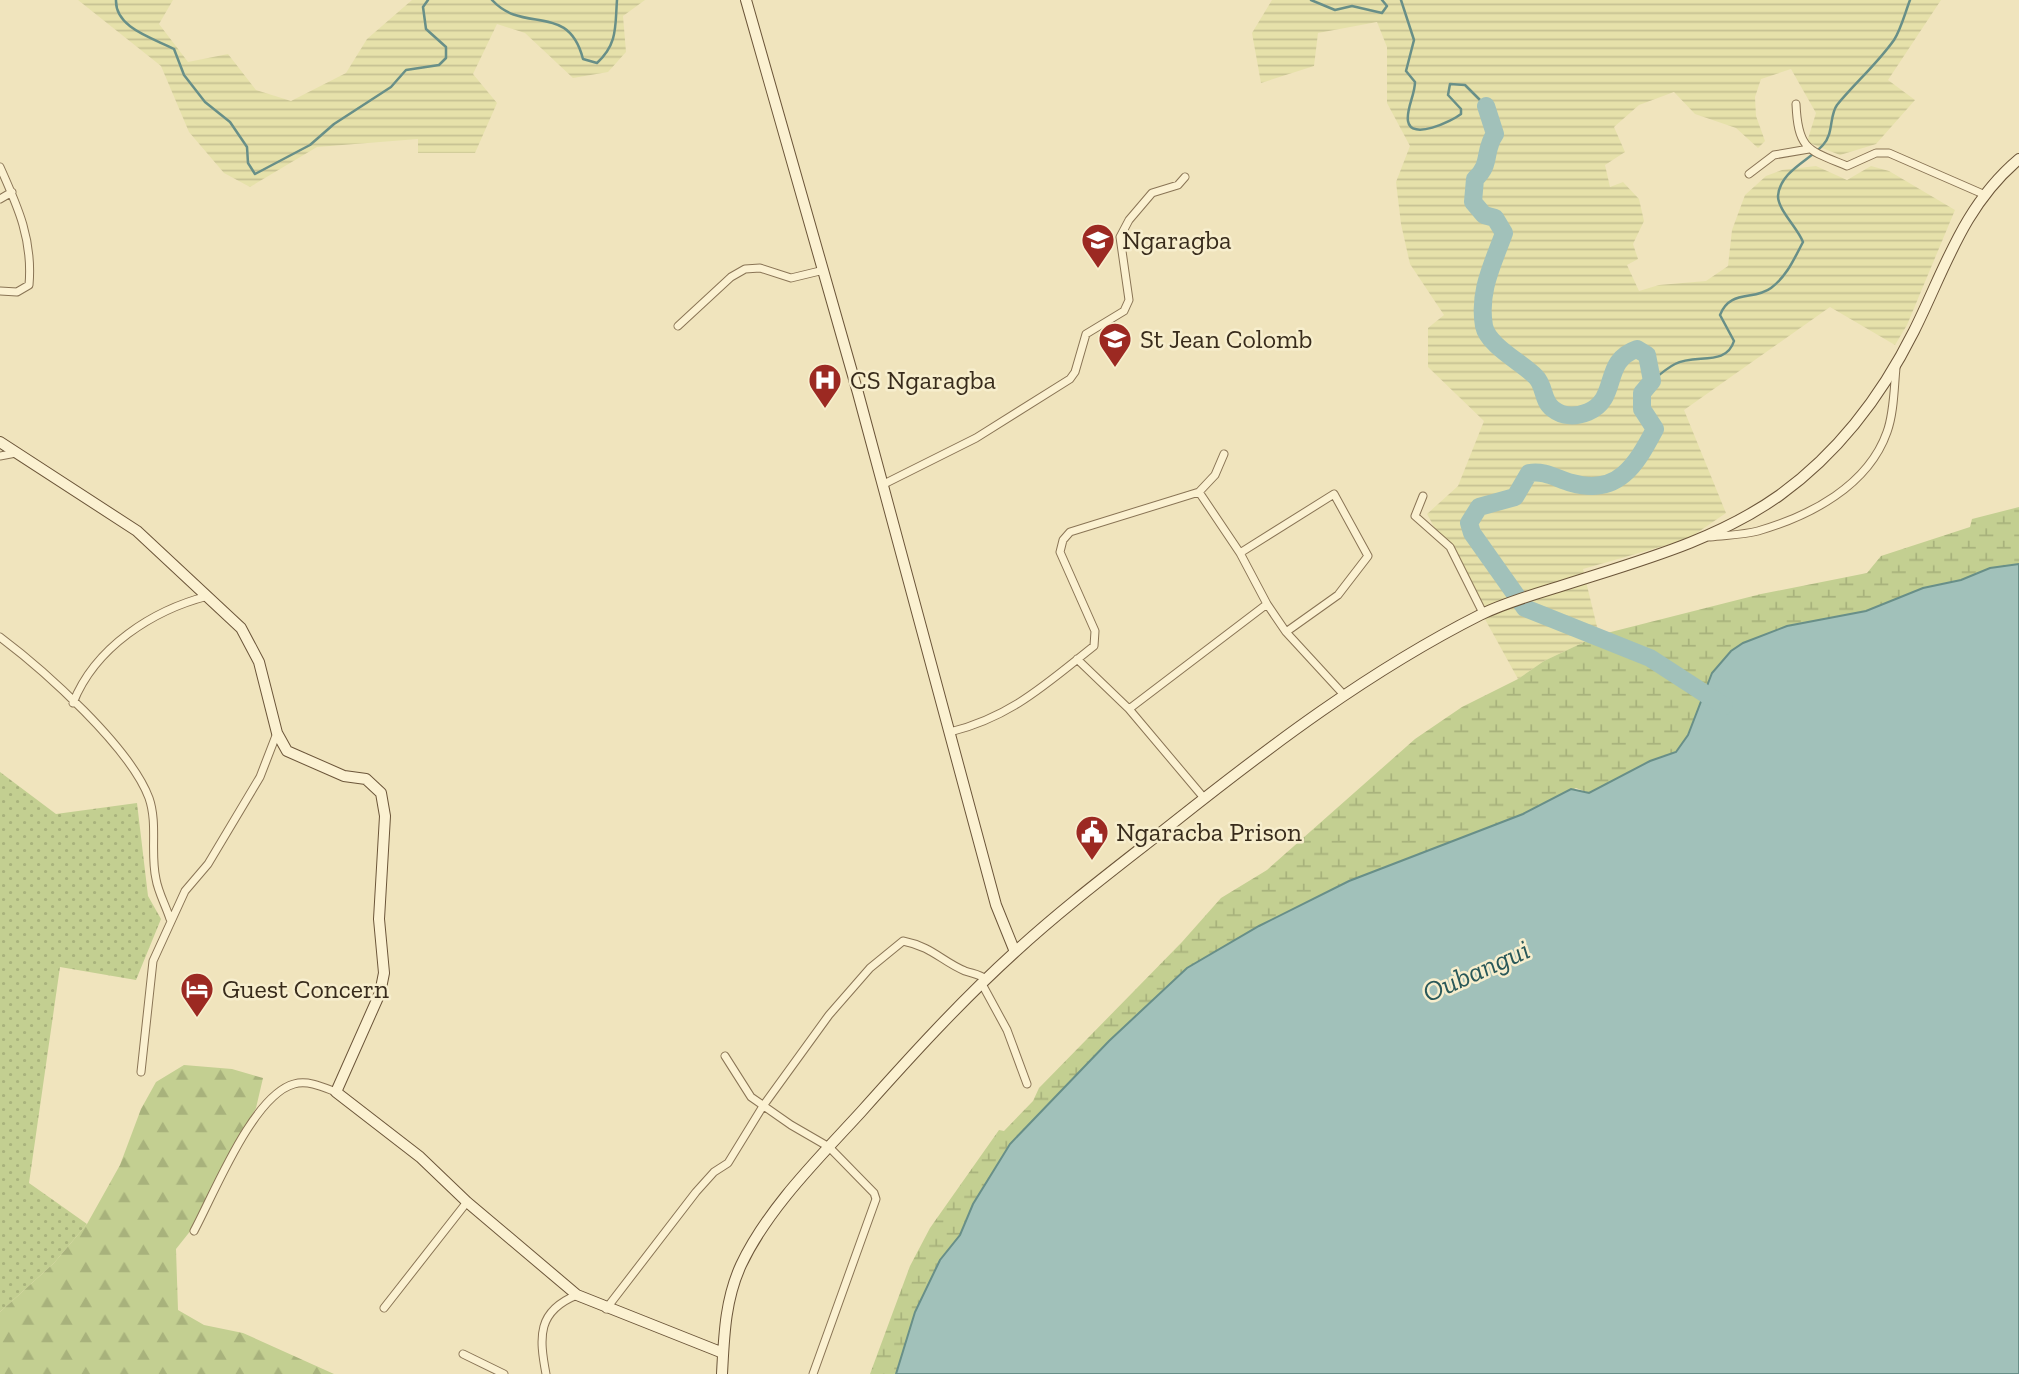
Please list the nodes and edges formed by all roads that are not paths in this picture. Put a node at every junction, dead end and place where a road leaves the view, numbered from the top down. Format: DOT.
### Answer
graph roads {
  1 [pos="746,0"];
  2 [pos="1796,104"];
  3 [pos="1809,149"];
  4 [pos="2019,159"];
  5 [pos="0,167"];
  6 [pos="1749,174"];
  7 [pos="1185,177"];
  8 [pos="12,192"];
  9 [pos="1983,194"];
  10 [pos="0,199"];
  11 [pos="824,270"];
  12 [pos="0,291"];
  13 [pos="678,326"];
  14 [pos="1896,367"];
  15 [pos="0,442"];
  16 [pos="17,453"];
  17 [pos="1224,454"];
  18 [pos="0,456"];
  19 [pos="882,485"];
  20 [pos="1199,492"];
  21 [pos="1423,496"];
  22 [pos="1706,538"];
  23 [pos="1240,553"];
  24 [pos="209,596"];
  25 [pos="1267,604"];
  26 [pos="1486,612"];
  27 [pos="1286,632"];
  28 [pos="0,637"];
  29 [pos="1077,659"];
  30 [pos="1344,695"];
  31 [pos="73,703"];
  32 [pos="1129,709"];
  33 [pos="950,732"];
  34 [pos="276,733"];
  35 [pos="1204,799"];
  36 [pos="170,919"];
  37 [pos="1015,952"];
  38 [pos="984,981"];
  39 [pos="725,1056"];
  40 [pos="141,1072"];
  41 [pos="1027,1084"];
  42 [pos="336,1092"];
  43 [pos="763,1106"];
  44 [pos="829,1147"];
  45 [pos="467,1202"];
  46 [pos="194,1231"];
  47 [pos="577,1295"];
  48 [pos="384,1308"];
  49 [pos="606,1309"];
  50 [pos="463,1353"];
  51 [pos="723,1353"];
  52 [pos="504,1374"];
  53 [pos="546,1374"];
  54 [pos="722,1374"];
  55 [pos="813,1374"];
  1 -- 11 [label="street"];
  2 -- 3 [label="street"];
  3 -- 6 [label="street"];
  3 -- 9 [label="street"];
  4 -- 9 [label="street"];
  5 -- 8 [label="street"];
  7 -- 19 [label="street"];
  8 -- 10 [label="street"];
  8 -- 12 [label="street"];
  9 -- 14 [label="street"];
  11 -- 13 [label="street"];
  11 -- 19 [label="street"];
  14 -- 22 [label="street"];
  14 -- 22 [label="street"];
  15 -- 16 [label="street"];
  16 -- 18 [label="street"];
  16 -- 24 [label="street"];
  17 -- 20 [label="street"];
  19 -- 33 [label="street"];
  20 -- 23 [label="street"];
  20 -- 29 [label="street"];
  21 -- 26 [label="street"];
  22 -- 26 [label="street"];
  23 -- 25 [label="street"];
  23 -- 27 [label="street"];
  24 -- 31 [label="street"];
  24 -- 34 [label="street"];
  25 -- 27 [label="street"];
  25 -- 32 [label="street"];
  26 -- 30 [label="street"];
  27 -- 30 [label="street"];
  28 -- 31 [label="street"];
  29 -- 32 [label="street"];
  29 -- 33 [label="street"];
  30 -- 35 [label="street"];
  31 -- 36 [label="street"];
  32 -- 35 [label="street"];
  33 -- 37 [label="street"];
  34 -- 36 [label="street"];
  34 -- 42 [label="street"];
  35 -- 37 [label="street"];
  36 -- 40 [label="street"];
  37 -- 38 [label="street"];
  38 -- 41 [label="street"];
  38 -- 43 [label="street"];
  38 -- 44 [label="street"];
  39 -- 43 [label="street"];
  42 -- 45 [label="street"];
  42 -- 46 [label="street"];
  43 -- 44 [label="street"];
  43 -- 49 [label="street"];
  44 -- 51 [label="street"];
  44 -- 55 [label="street"];
  45 -- 47 [label="street"];
  45 -- 48 [label="street"];
  47 -- 49 [label="street"];
  47 -- 53 [label="street"];
  49 -- 51 [label="street"];
  50 -- 52 [label="street"];
  51 -- 54 [label="street"];
}
